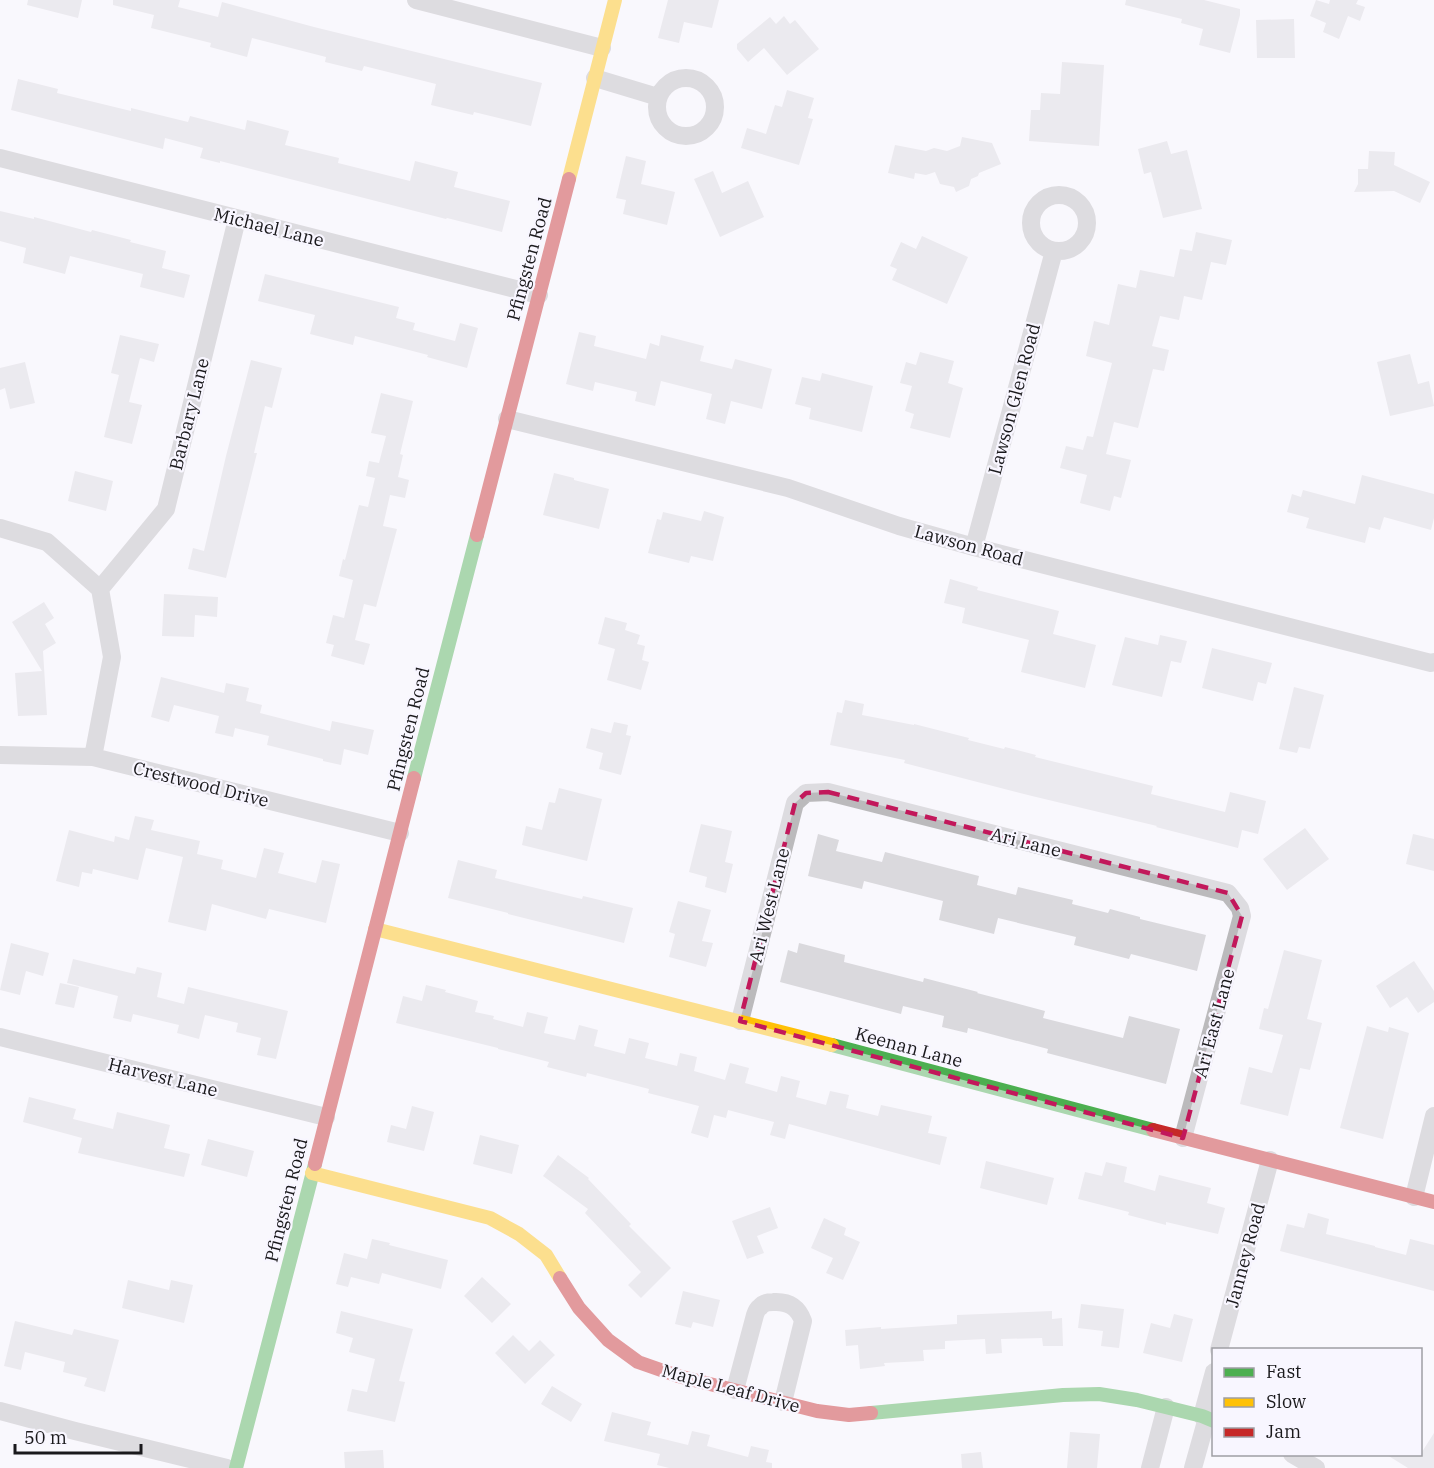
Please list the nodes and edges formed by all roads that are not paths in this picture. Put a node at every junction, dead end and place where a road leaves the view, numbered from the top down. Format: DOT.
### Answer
graph roads {
  1 [pos="416,0"];
  2 [pos="615,0"];
  3 [pos="603,48"];
  4 [pos="595,78"];
  5 [pos="658,97"];
  6 [pos="0,158"];
  7 [pos="237,219"];
  8 [pos="1053,251"];
  9 [pos="539,295"];
  10 [pos="507,419"];
  11 [pos="0,528"];
  12 [pos="974,547"];
  13 [pos="100,589"];
  14 [pos="1434,662"];
  15 [pos="0,755"];
  16 [pos="93,757"];
  17 [pos="806,793"];
  18 [pos="400,833"];
  19 [pos="1240,908"];
  20 [pos="375,929"];
  21 [pos="740,1021"];
  22 [pos="0,1038"];
  23 [pos="1434,1116"];
  24 [pos="326,1117"];
  25 [pos="1183,1138"];
  26 [pos="1270,1160"];
  27 [pos="312,1173"];
  28 [pos="1414,1197"];
  29 [pos="1434,1202"];
  30 [pos="1220,1348"];
  31 [pos="1212,1385"];
  32 [pos="735,1390"];
  33 [pos="783,1402"];
  34 [pos="1166,1407"];
  35 [pos="0,1411"];
  36 [pos="1207,1418"];
  37 [pos="1294,1456"];
  38 [pos="227,1468"];
  39 [pos="236,1468"];
  40 [pos="1150,1468"];
  41 [pos="1193,1468"];
  42 [pos="1316,1468"];
  1 -- 3 [label="street"];
  2 -- 3 [label="street, Pfingsten Road"];
  3 -- 4 [label="street, Pfingsten Road"];
  4 -- 5 [label="street"];
  4 -- 9 [label="street, Pfingsten Road"];
  6 -- 7 [label="street, Michael Lane"];
  7 -- 9 [label="street, Michael Lane"];
  7 -- 13 [label="street, Barbary Lane"];
  8 -- 12 [label="street, Lawson Glen Road"];
  9 -- 10 [label="street, Pfingsten Road"];
  10 -- 12 [label="street, Lawson Road"];
  10 -- 18 [label="street, Pfingsten Road"];
  11 -- 13 [label="street"];
  12 -- 14 [label="street, Lawson Road"];
  13 -- 16 [label="street"];
  15 -- 16 [label="street, Crestwood Drive"];
  16 -- 18 [label="street, Crestwood Drive"];
  17 -- 19 [label="street, Ari Lane"];
  17 -- 21 [label="street, Ari West Lane"];
  18 -- 20 [label="street, Pfingsten Road"];
  19 -- 25 [label="street, Ari East Lane"];
  20 -- 21 [label="street, Keenan Lane"];
  20 -- 24 [label="street, Pfingsten Road"];
  21 -- 25 [label="street, Keenan Lane"];
  22 -- 24 [label="street, Harvest Lane"];
  23 -- 28 [label="street"];
  24 -- 27 [label="street, Pfingsten Road"];
  25 -- 26 [label="street, Keenan Lane"];
  26 -- 28 [label="street, Keenan Lane"];
  26 -- 30 [label="street, Janney Road"];
  27 -- 32 [label="street, Maple Leaf Drive"];
  27 -- 39 [label="street, Pfingsten Road"];
  28 -- 29 [label="street, Keenan Lane"];
  31 -- 36 [label="street"];
  32 -- 33 [label="street, Maple Leaf Drive"];
  32 -- 33 [label="street"];
  33 -- 34 [label="street, Maple Leaf Drive"];
  34 -- 36 [label="street, Maple Leaf Drive"];
  34 -- 40 [label="street"];
  35 -- 38 [label="street"];
  36 -- 41 [label="street"];
  37 -- 42 [label="street"];
}
